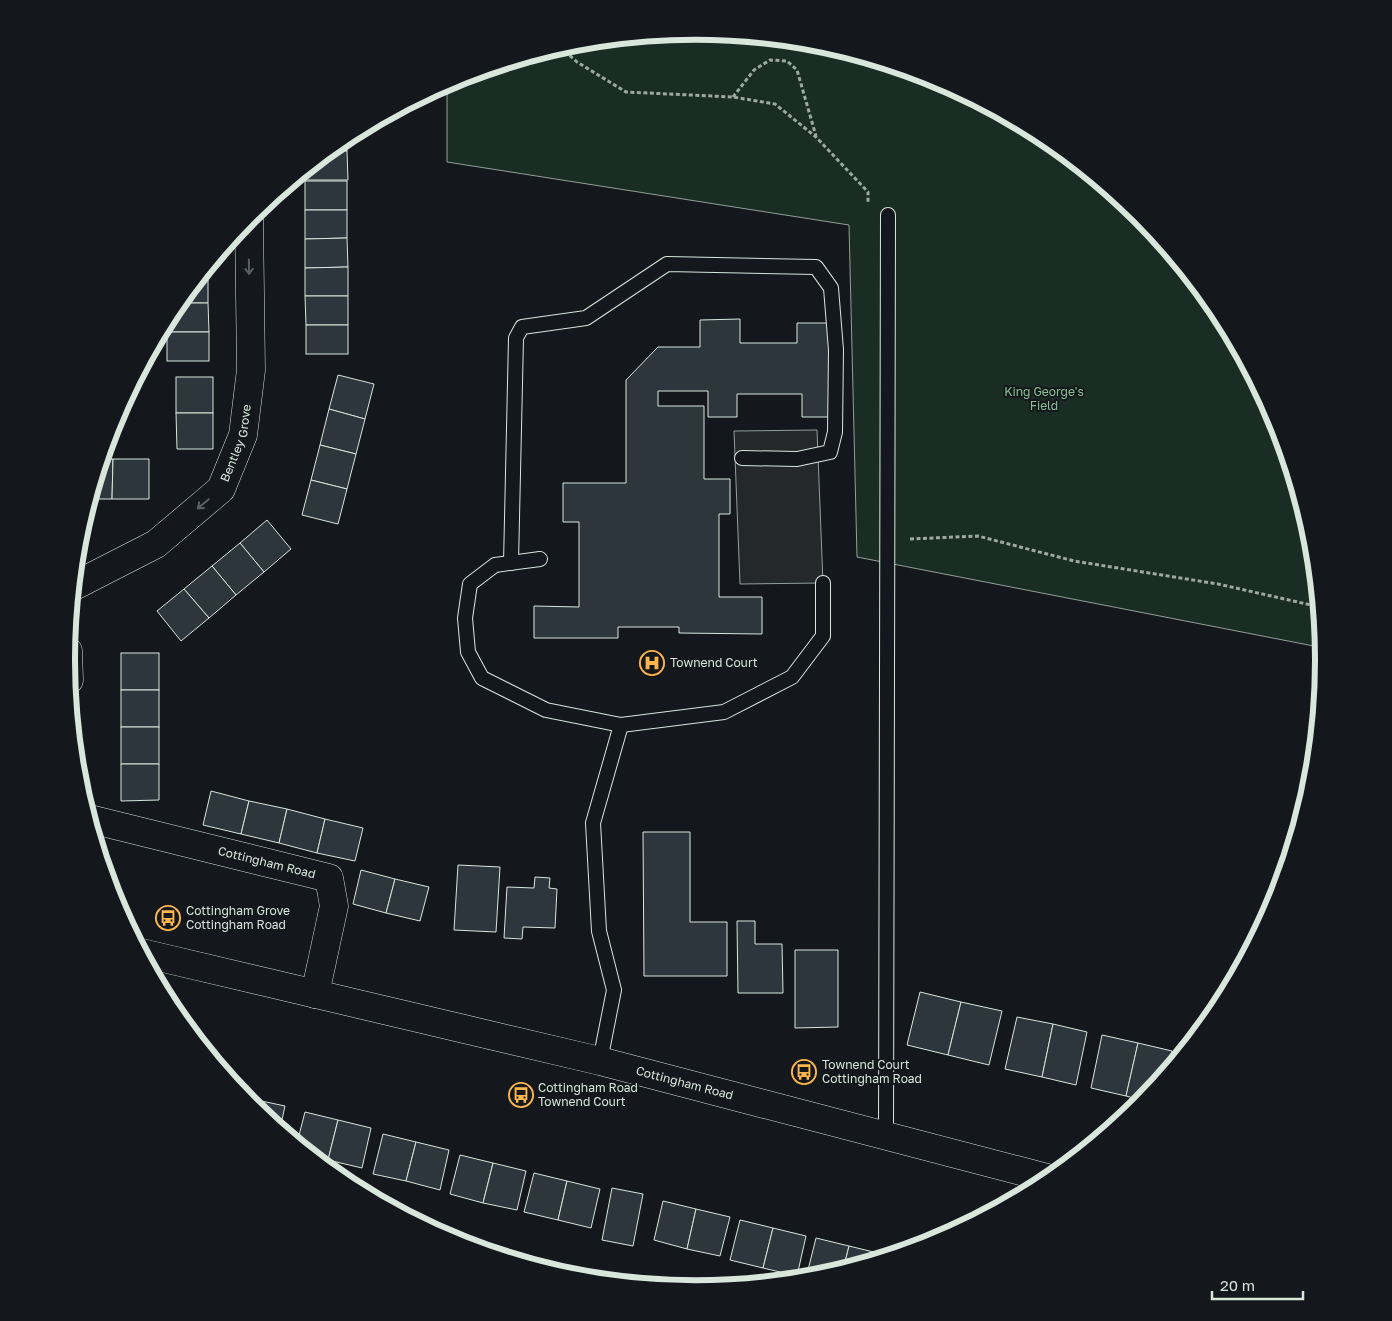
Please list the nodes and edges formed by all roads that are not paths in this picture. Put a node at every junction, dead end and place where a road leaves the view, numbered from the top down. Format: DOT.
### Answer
graph roads {
  1 [pos="888,215"];
  2 [pos="249,230"];
  3 [pos="742,458"];
  4 [pos="540,559"];
  5 [pos="511,563"];
  6 [pos="81,583"];
  7 [pos="823,583"];
  8 [pos="621,726"];
  9 [pos="97,820"];
  10 [pos="150,955"];
  11 [pos="315,994"];
  12 [pos="600,1061"];
  13 [pos="886,1136"];
  14 [pos="1041,1176"];
  1 -- 13 [label="lane"];
  2 -- 6 [label="main road, Bentley Grove, one-way"];
  3 -- 5 [label="lane"];
  4 -- 5 [label="lane"];
  5 -- 8 [label="lane"];
  7 -- 8 [label="lane"];
  8 -- 12 [label="lane"];
  9 -- 11 [label="main road, Cottingham Road"];
  10 -- 11 [label="main road, Cottingham Road"];
  11 -- 12 [label="main road, Cottingham Road"];
  12 -- 13 [label="main road, Cottingham Road"];
  13 -- 14 [label="main road, Cottingham Road"];
}
